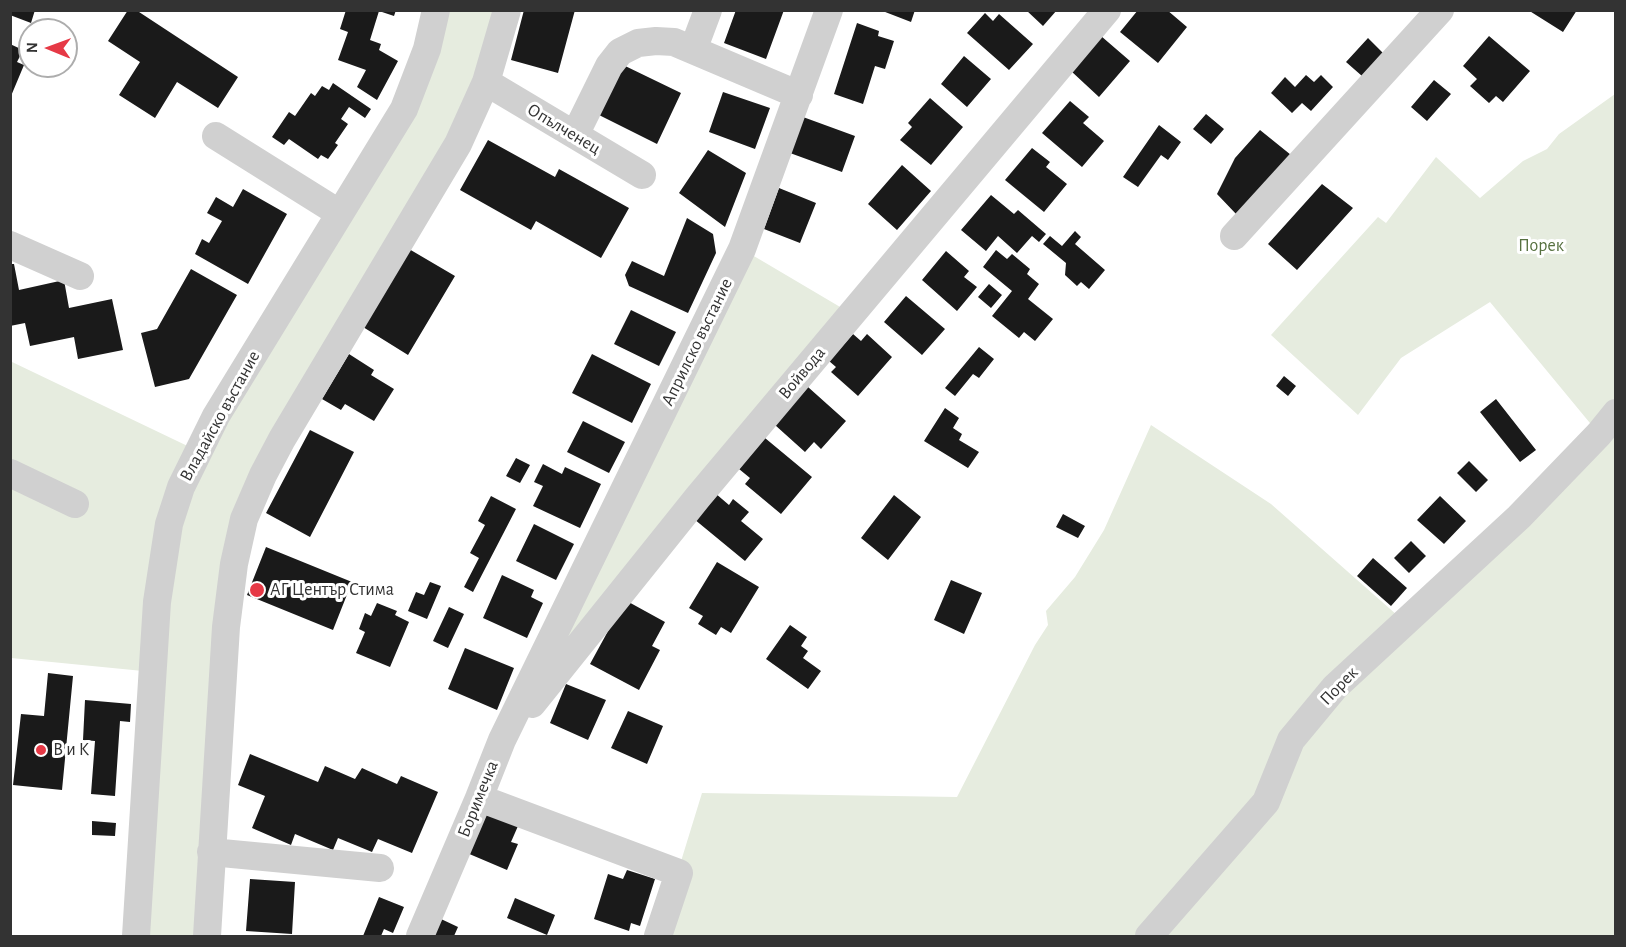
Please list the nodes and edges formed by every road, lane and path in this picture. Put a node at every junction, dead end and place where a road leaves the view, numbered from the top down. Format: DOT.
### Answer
graph roads {
  1 [pos="436,10"];
  2 [pos="507,10"];
  3 [pos="708,10"];
  4 [pos="829,10"];
  5 [pos="1107,10"];
  6 [pos="1440,10"];
  7 [pos="693,50"];
  8 [pos="486,82"];
  9 [pos="799,95"];
  10 [pos="575,135"];
  11 [pos="216,136"];
  12 [pos="642,175"];
  13 [pos="339,213"];
  14 [pos="1234,236"];
  15 [pos="10,245"];
  16 [pos="80,276"];
  17 [pos="1616,413"];
  18 [pos="10,473"];
  19 [pos="75,504"];
  20 [pos="539,662"];
  21 [pos="502,740"];
  22 [pos="480,798"];
  23 [pos="212,852"];
  24 [pos="380,868"];
  25 [pos="136,936"];
  26 [pos="207,936"];
  27 [pos="420,936"];
  28 [pos="658,936"];
  29 [pos="1149,936"];
  1 -- 13 [label="street, Владайско въстание"];
  2 -- 8 [label="street"];
  3 -- 7 [label="street"];
  4 -- 9 [label="street, Априлско въстание"];
  5 -- 21 [label="street, Войвода"];
  6 -- 14 [label="street"];
  7 -- 9 [label="street"];
  7 -- 10 [label="street"];
  8 -- 10 [label="street, Опълченец"];
  8 -- 23 [label="street"];
  9 -- 20 [label="street, Априлско въстание"];
  10 -- 12 [label="street, Опълченец"];
  11 -- 13 [label="street"];
  13 -- 25 [label="street, Владайско въстание"];
  15 -- 16 [label="street"];
  17 -- 29 [label="street, Порек"];
  18 -- 19 [label="street"];
  20 -- 21 [label="street, Боримечка"];
  21 -- 22 [label="street, Боримечка"];
  22 -- 27 [label="street, Боримечка"];
  22 -- 28 [label="street"];
  23 -- 24 [label="street"];
  23 -- 26 [label="street"];
}
